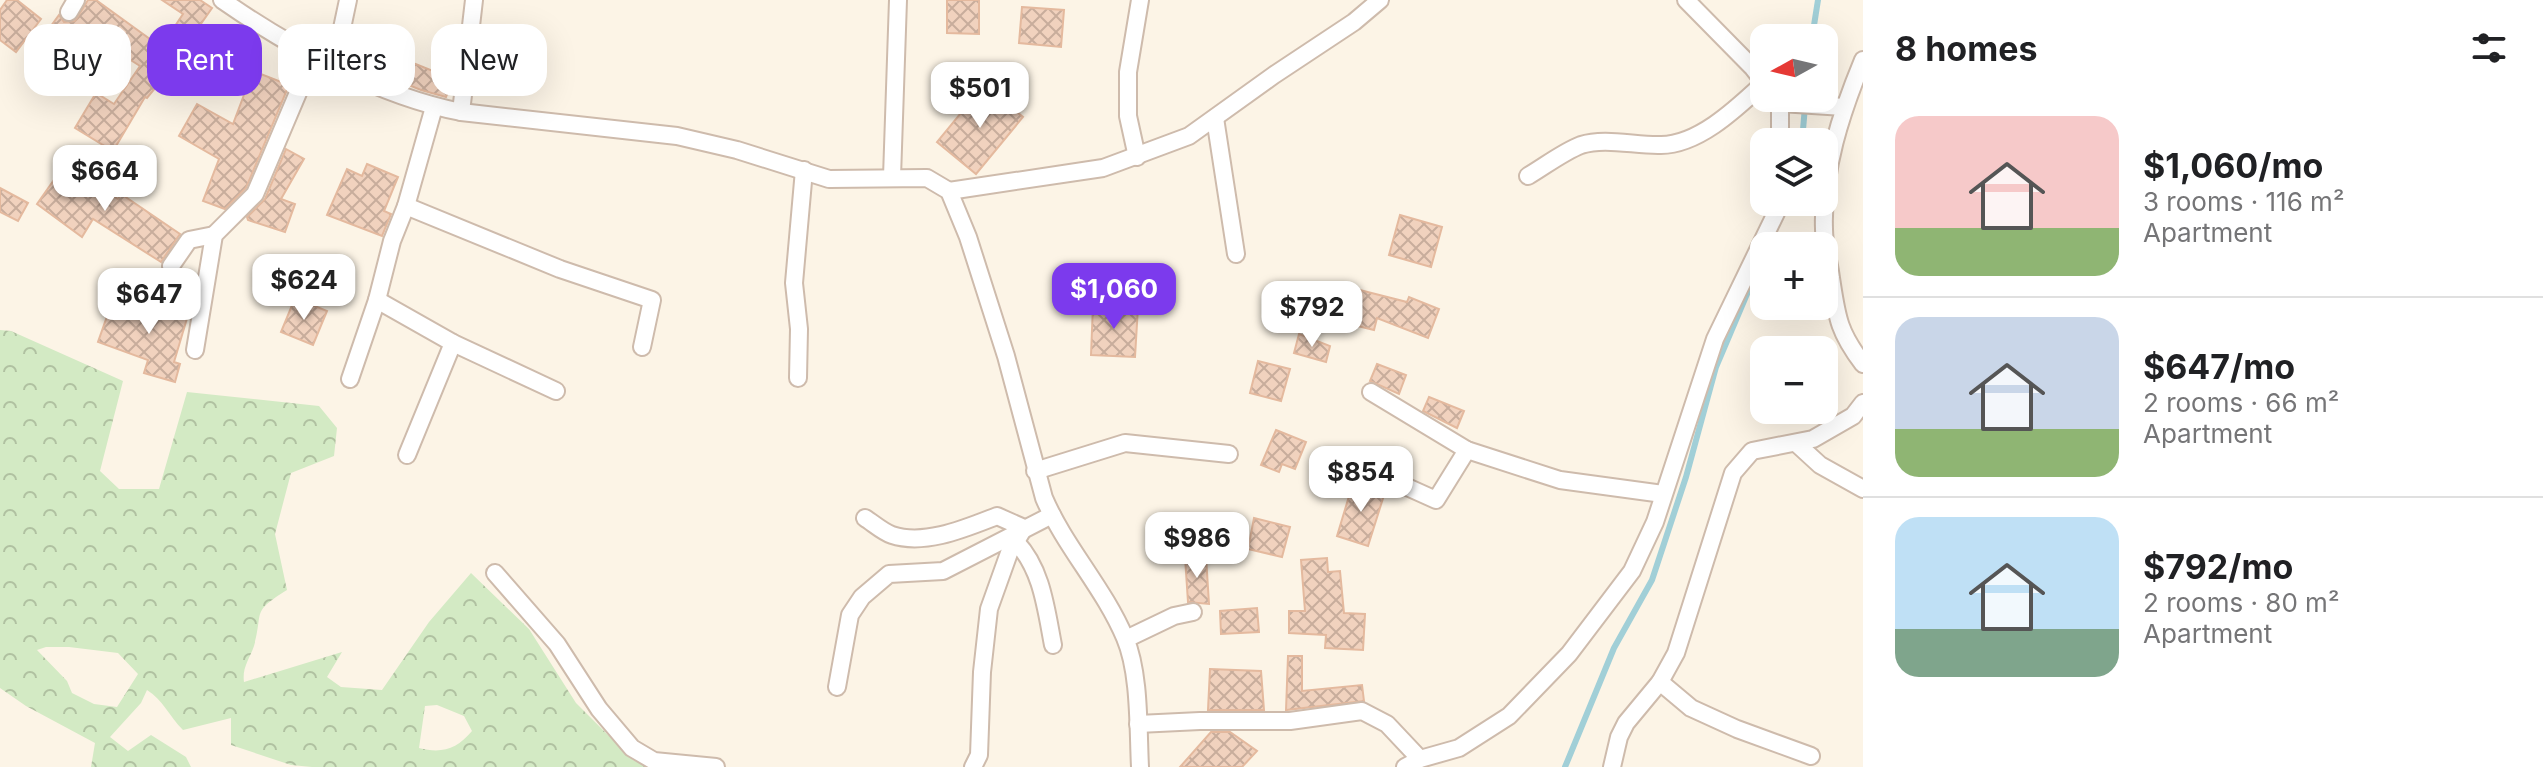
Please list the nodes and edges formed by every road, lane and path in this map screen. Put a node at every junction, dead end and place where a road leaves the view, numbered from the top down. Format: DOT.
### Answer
graph roads {
  1 [pos="222,0"];
  2 [pos="348,0"];
  3 [pos="474,0"];
  4 [pos="898,0"];
  5 [pos="1140,0"];
  6 [pos="1380,0"];
  7 [pos="1686,0"];
  8 [pos="343,24"];
  9 [pos="278,33"];
  10 [pos="1862,63"];
  11 [pos="1750,65"];
  12 [pos="1750,95"];
  13 [pos="297,96"];
  14 [pos="405,96"];
  15 [pos="1838,103"];
  16 [pos="434,107"];
  17 [pos="461,112"];
  18 [pos="1835,112"];
  19 [pos="1215,118"];
  20 [pos="1137,157"];
  21 [pos="804,170"];
  22 [pos="1528,176"];
  23 [pos="892,177"];
  24 [pos="949,191"];
  25 [pos="406,206"];
  26 [pos="1775,216"];
  27 [pos="214,235"];
  28 [pos="1236,254"];
  29 [pos="171,266"];
  30 [pos="377,300"];
  31 [pos="453,343"];
  32 [pos="642,347"];
  33 [pos="195,350"];
  34 [pos="1863,364"];
  35 [pos="798,378"];
  36 [pos="350,379"];
  37 [pos="556,391"];
  38 [pos="1371,392"];
  39 [pos="1863,403"];
  40 [pos="1796,443"];
  41 [pos="1467,450"];
  42 [pos="1229,454"];
  43 [pos="407,455"];
  44 [pos="1367,469"];
  45 [pos="1035,471"];
  46 [pos="1863,489"];
  47 [pos="1663,494"];
  48 [pos="1052,515"];
  49 [pos="865,518"];
  50 [pos="1020,535"];
  51 [pos="495,573"];
  52 [pos="1193,612"];
  53 [pos="1126,639"];
  54 [pos="1053,645"];
  55 [pos="1660,682"];
  56 [pos="837,687"];
  57 [pos="1138,724"];
  58 [pos="1811,756"];
  59 [pos="1413,763"];
  60 [pos="716,767"];
  61 [pos="973,767"];
  62 [pos="1140,767"];
  63 [pos="1612,767"];
  1 -- 9 [label="street"];
  2 -- 8 [label="street"];
  3 -- 17 [label="street"];
  4 -- 23 [label="street"];
  5 -- 20 [label="street"];
  6 -- 19 [label="street"];
  7 -- 11 [label="street"];
  10 -- 15 [label="street"];
  12 -- 22 [label="street"];
  13 -- 27 [label="street"];
  14 -- 16 [label="street"];
  16 -- 17 [label="street"];
  16 -- 25 [label="street"];
  17 -- 21 [label="street"];
  18 -- 34 [label="street"];
  19 -- 20 [label="street"];
  19 -- 28 [label="street"];
  20 -- 24 [label="street"];
  21 -- 23 [label="street"];
  21 -- 35 [label="street"];
  23 -- 24 [label="street"];
  24 -- 45 [label="street"];
  25 -- 30 [label="street"];
  25 -- 32 [label="street"];
  26 -- 47 [label="street"];
  27 -- 29 [label="street"];
  27 -- 33 [label="street"];
  30 -- 31 [label="street"];
  30 -- 36 [label="street"];
  31 -- 37 [label="street"];
  31 -- 43 [label="street"];
  38 -- 41 [label="street"];
  39 -- 40 [label="street"];
  40 -- 46 [label="street"];
  40 -- 55 [label="street"];
  41 -- 44 [label="street"];
  41 -- 47 [label="street"];
  42 -- 45 [label="street"];
  45 -- 48 [label="street"];
  47 -- 59 [label="street"];
  48 -- 50 [label="street"];
  48 -- 53 [label="street"];
  49 -- 50 [label="street"];
  50 -- 54 [label="street"];
  50 -- 56 [label="street"];
  50 -- 61 [label="street"];
  51 -- 60 [label="street"];
  52 -- 53 [label="street"];
  53 -- 57 [label="street"];
  55 -- 58 [label="street"];
  55 -- 63 [label="street"];
  57 -- 59 [label="street"];
  57 -- 62 [label="street"];
}
